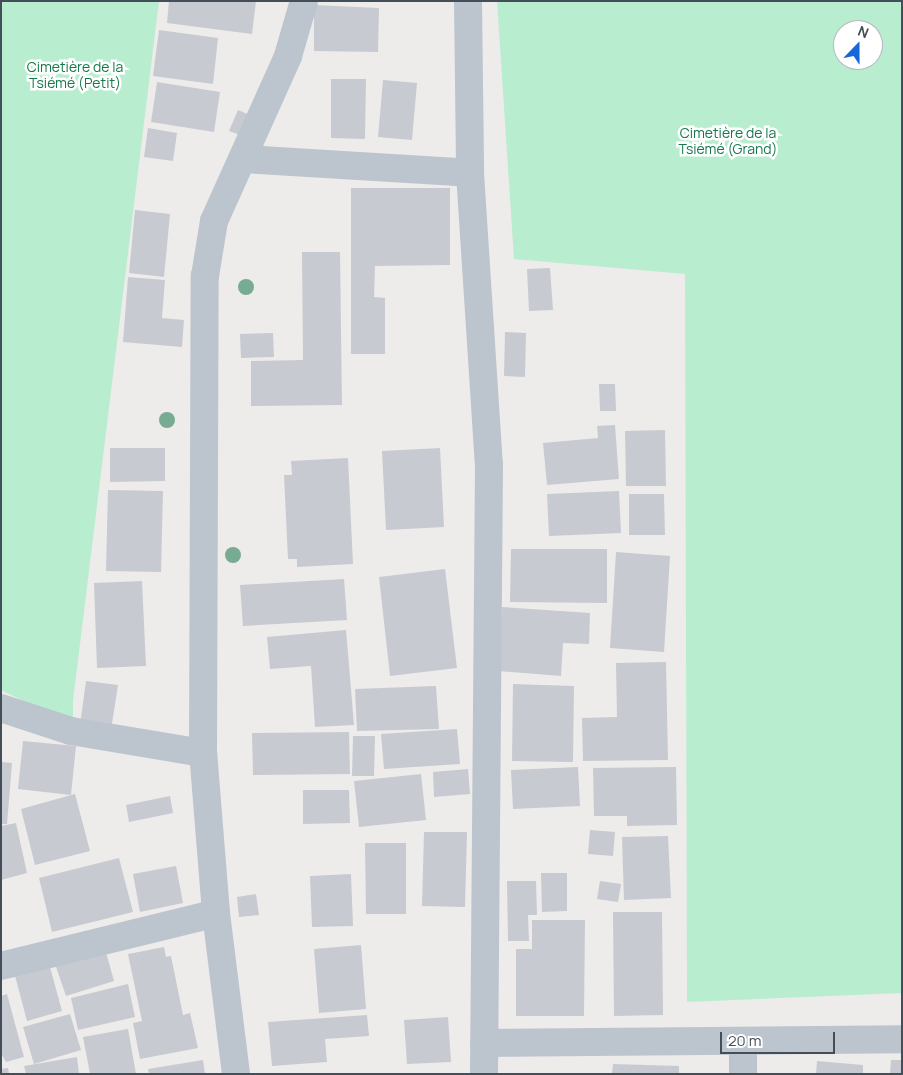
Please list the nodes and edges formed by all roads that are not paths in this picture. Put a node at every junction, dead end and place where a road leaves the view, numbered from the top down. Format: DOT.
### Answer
graph roads {
  1 [pos="304,1"];
  2 [pos="468,1"];
  3 [pos="244,159"];
  4 [pos="470,173"];
  5 [pos="1,708"];
  6 [pos="203,753"];
  7 [pos="216,913"];
  8 [pos="1,966"];
  9 [pos="902,1038"];
  10 [pos="743,1042"];
  11 [pos="484,1043"];
  12 [pos="236,1074"];
  13 [pos="484,1074"];
  14 [pos="743,1074"];
  1 -- 3 [label="street"];
  2 -- 4 [label="street"];
  3 -- 4 [label="street"];
  3 -- 6 [label="street"];
  4 -- 11 [label="street"];
  5 -- 6 [label="street"];
  6 -- 7 [label="street"];
  7 -- 8 [label="street"];
  7 -- 12 [label="street"];
  9 -- 10 [label="street"];
  10 -- 11 [label="street"];
  10 -- 14 [label="street"];
  11 -- 13 [label="street"];
}
